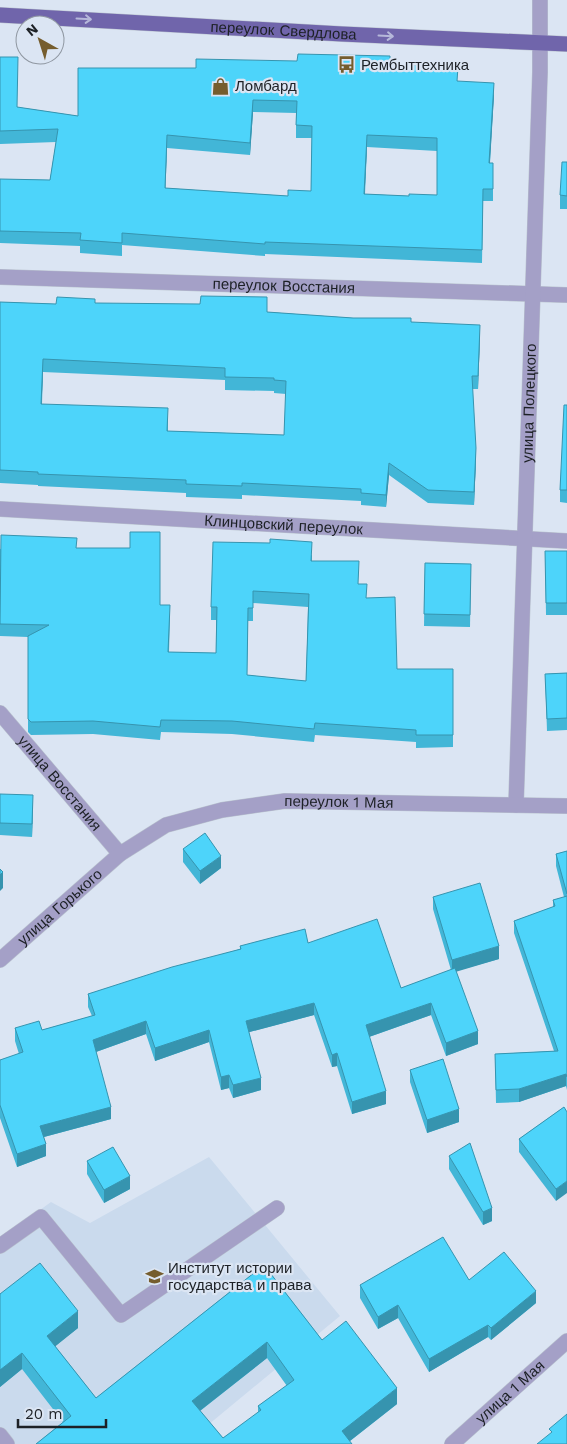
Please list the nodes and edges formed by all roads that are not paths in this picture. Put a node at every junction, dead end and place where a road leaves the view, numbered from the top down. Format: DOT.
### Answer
graph roads {
  1 [pos="540,0"];
  2 [pos="0,15"];
  3 [pos="540,44"];
  4 [pos="567,44"];
  5 [pos="0,277"];
  6 [pos="532,294"];
  7 [pos="567,295"];
  8 [pos="0,509"];
  9 [pos="524,540"];
  10 [pos="567,541"];
  11 [pos="0,713"];
  12 [pos="516,805"];
  13 [pos="567,806"];
  14 [pos="120,854"];
  15 [pos="0,960"];
  16 [pos="276,1208"];
  17 [pos="0,1246"];
  18 [pos="567,1340"];
  19 [pos="0,1434"];
  20 [pos="7,1444"];
  21 [pos="452,1444"];
  1 -- 3 [label="street, улица Полецкого"];
  2 -- 3 [label="main road, переулок Свердлова, one-way"];
  3 -- 4 [label="main road, переулок Свердлова"];
  3 -- 6 [label="street, улица Полецкого"];
  5 -- 6 [label="street, переулок Восстания"];
  6 -- 7 [label="street, переулок Восстания"];
  6 -- 9 [label="street, улица Полецкого"];
  8 -- 9 [label="street, Клинцовский переулок"];
  9 -- 10 [label="street, Клинцовский переулок"];
  9 -- 12 [label="street, улица Полецкого"];
  11 -- 14 [label="street, улица Восстания"];
  12 -- 13 [label="street, переулок 1 Мая"];
  12 -- 14 [label="street, переулок 1 Мая"];
  14 -- 15 [label="street, улица Горького"];
  16 -- 17 [label="street"];
  18 -- 21 [label="street, улица 1 Мая"];
  19 -- 20 [label="street"];
}
